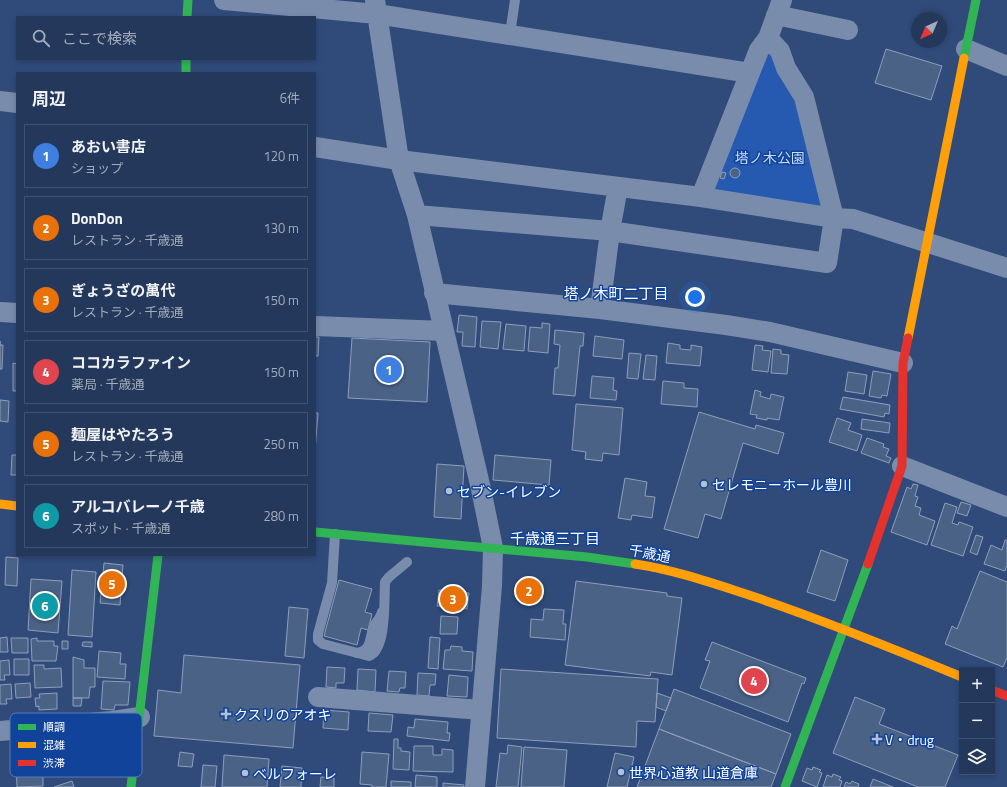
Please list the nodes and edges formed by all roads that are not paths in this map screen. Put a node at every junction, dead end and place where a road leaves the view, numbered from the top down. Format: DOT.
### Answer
graph roads {
  1 [pos="188,0"];
  2 [pos="224,0"];
  3 [pos="515,0"];
  4 [pos="976,0"];
  5 [pos="376,7"];
  6 [pos="779,8"];
  7 [pos="187,16"];
  8 [pos="848,30"];
  9 [pos="510,34"];
  10 [pos="768,38"];
  11 [pos="966,49"];
  12 [pos="186,60"];
  13 [pos="1007,66"];
  14 [pos="186,72"];
  15 [pos="750,73"];
  16 [pos="0,101"];
  17 [pos="16,103"];
  18 [pos="316,147"];
  19 [pos="399,160"];
  20 [pos="618,187"];
  21 [pos="701,197"];
  22 [pos="417,216"];
  23 [pos="834,218"];
  24 [pos="610,231"];
  25 [pos="927,243"];
  26 [pos="1007,268"];
  27 [pos="434,293"];
  28 [pos="600,309"];
  29 [pos="0,312"];
  30 [pos="16,313"];
  31 [pos="316,326"];
  32 [pos="444,331"];
  33 [pos="903,363"];
  34 [pos="902,466"];
  35 [pos="0,504"];
  36 [pos="16,506"];
  37 [pos="1007,507"];
  38 [pos="316,532"];
  39 [pos="335,534"];
  40 [pos="493,548"];
  41 [pos="158,556"];
  42 [pos="407,562"];
  43 [pos="843,629"];
  44 [pos="959,676"];
  45 [pos="995,691"];
  46 [pos="1007,696"];
  47 [pos="318,697"];
  48 [pos="481,710"];
  49 [pos="140,713"];
  50 [pos="10,729"];
  51 [pos="0,730"];
  52 [pos="132,777"];
  53 [pos="131,787"];
  54 [pos="475,787"];
  55 [pos="785,787"];
  1 -- 7 [label="street"];
  2 -- 5 [label="street"];
  3 -- 9 [label="lane"];
  4 -- 11 [label="street"];
  5 -- 9 [label="street"];
  5 -- 19 [label="street"];
  6 -- 8 [label="street"];
  6 -- 10 [label="street"];
  9 -- 15 [label="street"];
  10 -- 15 [label="street"];
  10 -- 23 [label="street"];
  11 -- 13 [label="street"];
  11 -- 25 [label="street"];
  12 -- 14 [label="street"];
  15 -- 21 [label="street"];
  16 -- 17 [label="street"];
  18 -- 19 [label="street"];
  19 -- 20 [label="street"];
  19 -- 22 [label="street"];
  20 -- 21 [label="street"];
  20 -- 24 [label="street"];
  21 -- 23 [label="street"];
  22 -- 24 [label="street"];
  22 -- 27 [label="street"];
  23 -- 24 [label="street"];
  23 -- 25 [label="street"];
  24 -- 28 [label="street"];
  25 -- 26 [label="street"];
  25 -- 33 [label="street"];
  27 -- 28 [label="street"];
  27 -- 32 [label="street"];
  28 -- 33 [label="street"];
  29 -- 30 [label="street"];
  31 -- 32 [label="street"];
  32 -- 40 [label="street"];
  33 -- 34 [label="street"];
  34 -- 37 [label="street"];
  34 -- 43 [label="street"];
  35 -- 36 [label="street"];
  38 -- 39 [label="street, 千歳通"];
  39 -- 40 [label="street, 千歳通"];
  39 -- 42 [label="lane"];
  40 -- 43 [label="street, 千歳通"];
  40 -- 48 [label="street"];
  41 -- 49 [label="street"];
  43 -- 44 [label="street, 千歳通"];
  43 -- 55 [label="street"];
  45 -- 46 [label="street"];
  47 -- 48 [label="street"];
  48 -- 54 [label="street"];
  50 -- 51 [label="street"];
  52 -- 53 [label="street"];
}
